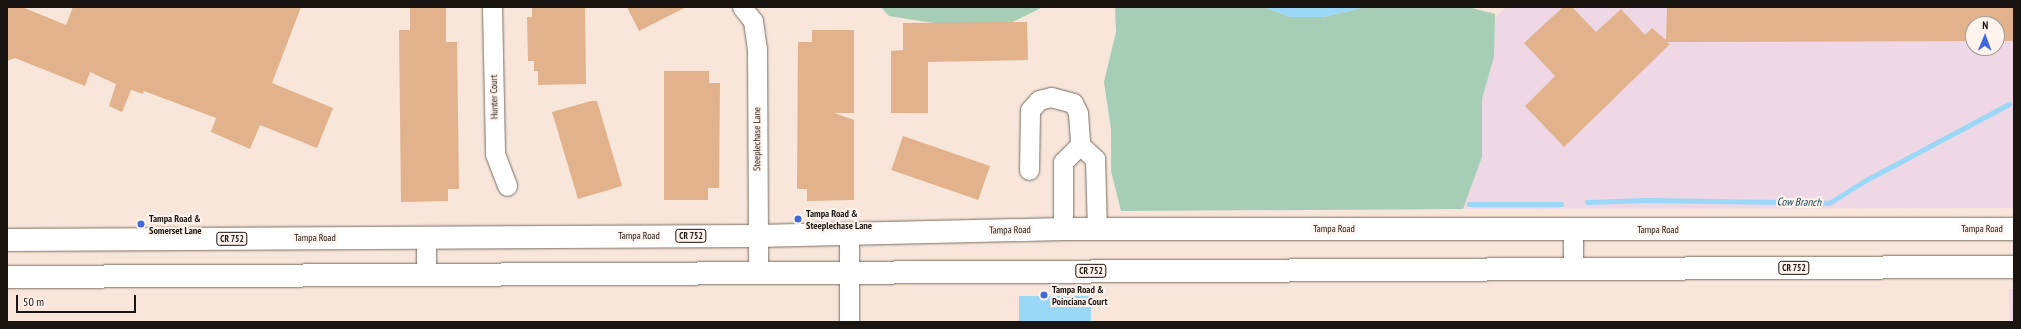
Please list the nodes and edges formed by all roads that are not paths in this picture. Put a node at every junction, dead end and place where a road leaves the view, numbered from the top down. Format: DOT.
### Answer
graph roads {
  1 [pos="492,7"];
  2 [pos="742,7"];
  3 [pos="1080,145"];
  4 [pos="1028,170"];
  5 [pos="507,186"];
  6 [pos="1064,229"];
  7 [pos="1097,229"];
  8 [pos="2014,229"];
  9 [pos="1573,230"];
  10 [pos="849,234"];
  11 [pos="757,236"];
  12 [pos="426,238"];
  13 [pos="7,240"];
  14 [pos="2014,267"];
  15 [pos="1573,269"];
  16 [pos="758,274"];
  17 [pos="848,275"];
  18 [pos="426,276"];
  19 [pos="7,277"];
  20 [pos="849,322"];
  1 -- 5 [label="street, Hunter Court"];
  2 -- 11 [label="street, Steeplechase Lane"];
  3 -- 4 [label="street"];
  3 -- 6 [label="street"];
  3 -- 7 [label="street"];
  6 -- 7 [label="main road, Tampa Road / CR 752"];
  6 -- 10 [label="main road, Tampa Road / CR 752"];
  7 -- 9 [label="main road, Tampa Road / CR 752"];
  8 -- 9 [label="main road, Tampa Road / CR 752"];
  9 -- 15 [label="street"];
  10 -- 11 [label="main road, Tampa Road / CR 752"];
  10 -- 17 [label="street"];
  11 -- 12 [label="main road, Tampa Road / CR 752"];
  11 -- 16 [label="street, Steeplechase Lane"];
  12 -- 13 [label="main road, Tampa Road / CR 752"];
  12 -- 18 [label="street"];
  14 -- 15 [label="main road, CR 752"];
  15 -- 17 [label="main road, CR 752"];
  16 -- 17 [label="main road, CR 752"];
  16 -- 18 [label="main road, CR 752"];
  17 -- 20 [label="street"];
  18 -- 19 [label="main road, CR 752"];
}
